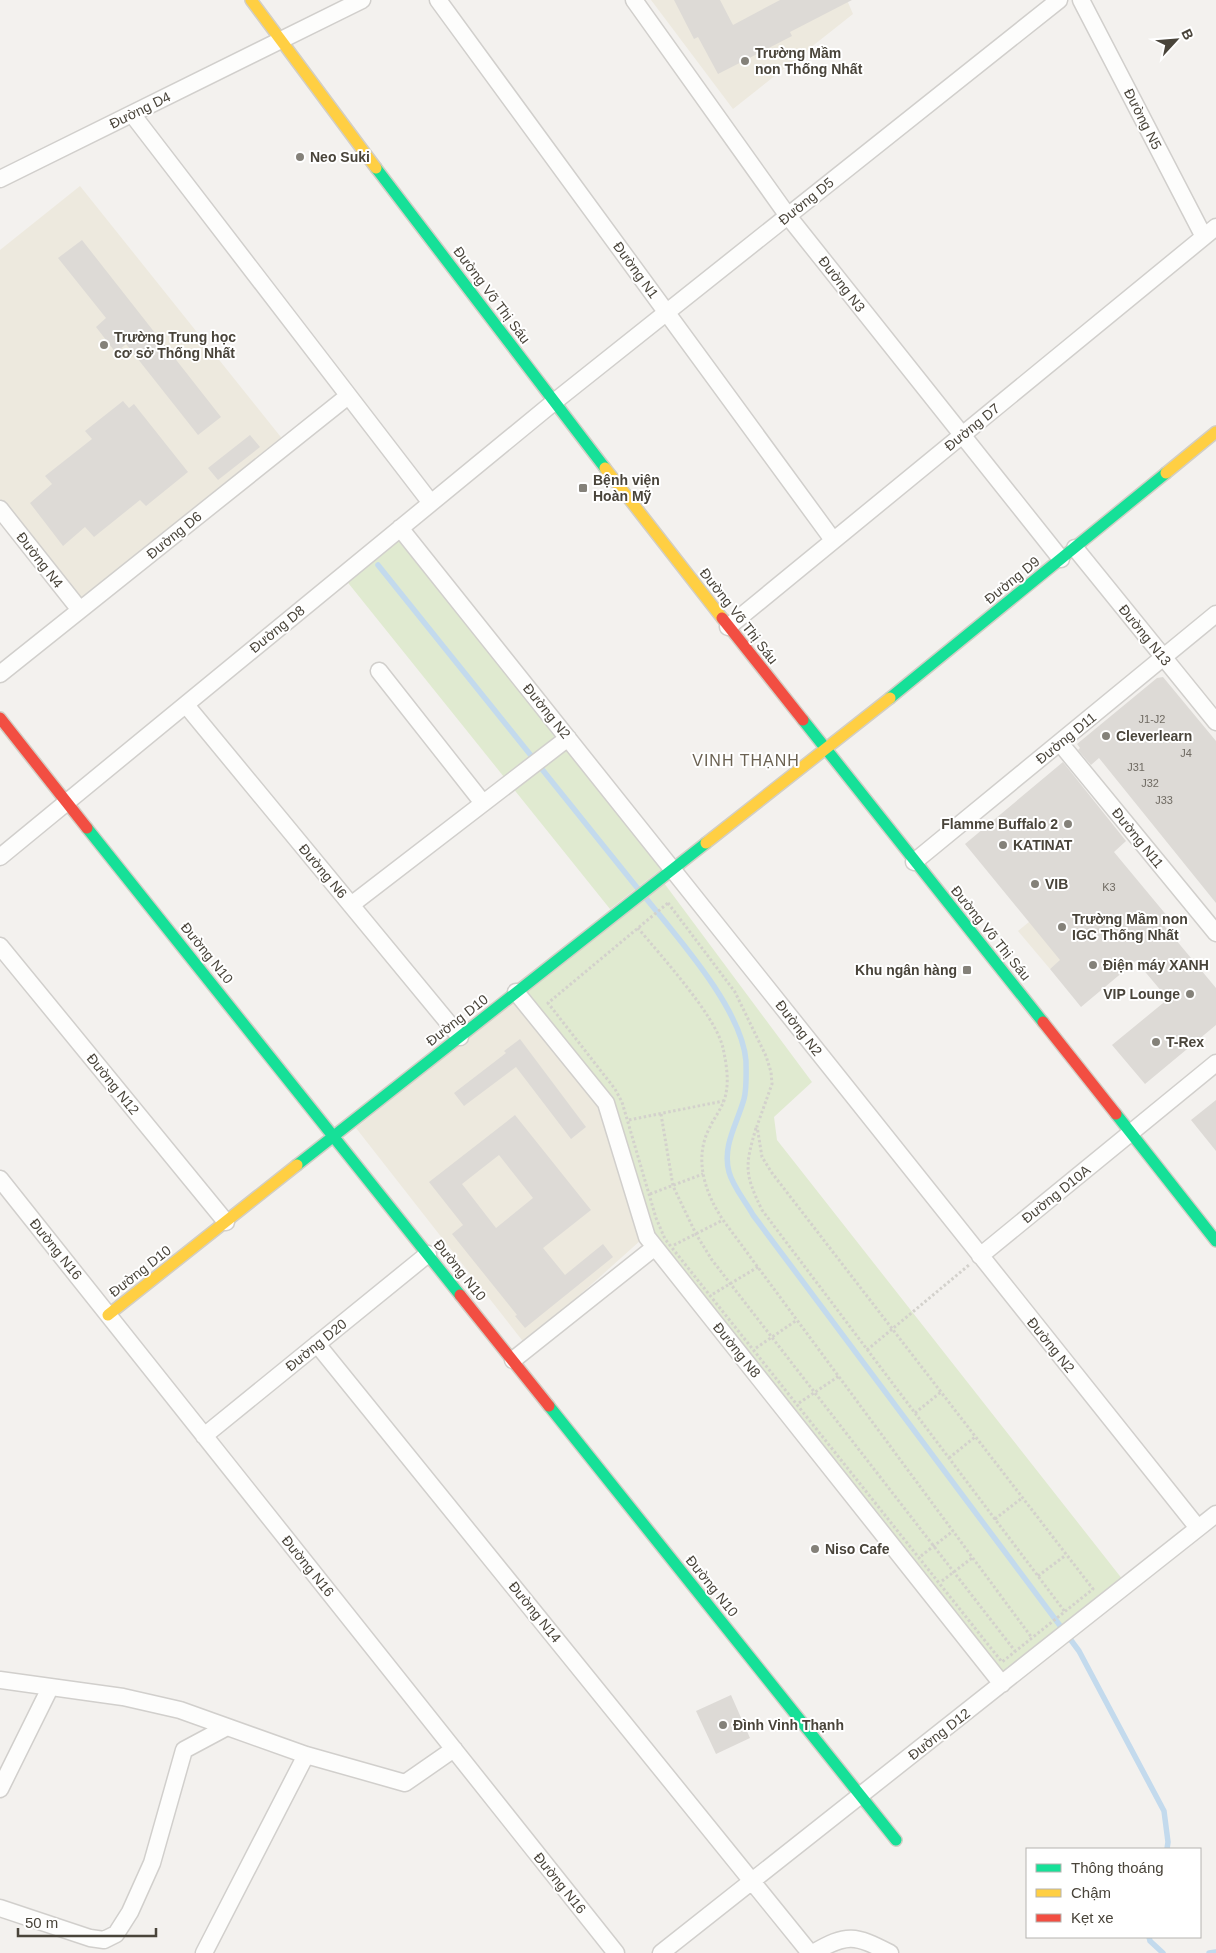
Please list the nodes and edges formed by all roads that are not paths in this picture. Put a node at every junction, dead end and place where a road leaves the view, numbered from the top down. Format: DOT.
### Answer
graph roads {
  1 [pos="251,0"];
  2 [pos="362,0"];
  3 [pos="438,0"];
  4 [pos="634,0"];
  5 [pos="1059,0"];
  6 [pos="1081,0"];
  7 [pos="280,40"];
  8 [pos="132,114"];
  9 [pos="0,180"];
  10 [pos="788,216"];
  11 [pos="1210,232"];
  12 [pos="667,312"];
  13 [pos="348,396"];
  14 [pos="554,402"];
  15 [pos="1216,432"];
  16 [pos="961,436"];
  17 [pos="430,503"];
  18 [pos="0,509"];
  19 [pos="400,528"];
  20 [pos="833,540"];
  21 [pos="1074,548"];
  22 [pos="1060,559"];
  23 [pos="80,610"];
  24 [pos="1216,614"];
  25 [pos="728,626"];
  26 [pos="1164,657"];
  27 [pos="379,671"];
  28 [pos="0,674"];
  29 [pos="186,705"];
  30 [pos="0,718"];
  31 [pos="1216,722"];
  32 [pos="568,738"];
  33 [pos="1060,743"];
  34 [pos="826,750"];
  35 [pos="67,802"];
  36 [pos="483,803"];
  37 [pos="0,857"];
  38 [pos="914,862"];
  39 [pos="672,869"];
  40 [pos="351,905"];
  41 [pos="1216,933"];
  42 [pos="0,946"];
  43 [pos="516,992"];
  44 [pos="460,1037"];
  45 [pos="1216,1063"];
  46 [pos="1132,1133"];
  47 [pos="334,1136"];
  48 [pos="0,1179"];
  49 [pos="226,1222"];
  50 [pos="1216,1241"];
  51 [pos="663,1247"];
  52 [pos="428,1254"];
  53 [pos="980,1256"];
  54 [pos="108,1315"];
  55 [pos="317,1344"];
  56 [pos="513,1360"];
  57 [pos="204,1436"];
  58 [pos="1216,1514"];
  59 [pos="1198,1528"];
  60 [pos="0,1680"];
  61 [pos="1002,1684"];
  62 [pos="50,1688"];
  63 [pos="227,1727"];
  64 [pos="454,1749"];
  65 [pos="306,1755"];
  66 [pos="0,1789"];
  67 [pos="860,1796"];
  68 [pos="896,1840"];
  69 [pos="752,1881"];
  70 [pos="0,1908"];
  71 [pos="204,1953"];
  72 [pos="616,1953"];
  73 [pos="661,1953"];
  74 [pos="811,1953"];
  75 [pos="890,1953"];
  1 -- 7 [label="street, Đường Võ Thị Sáu"];
  2 -- 7 [label="street, Đường D4"];
  3 -- 12 [label="street, Đường N1"];
  4 -- 10 [label="street, Đường N3"];
  5 -- 10 [label="street, Đường D5"];
  6 -- 11 [label="street, Đường N5"];
  7 -- 8 [label="street, Đường D4"];
  7 -- 14 [label="street, Đường Võ Thị Sáu"];
  8 -- 9 [label="street, Đường D4"];
  8 -- 13 [label="street"];
  10 -- 12 [label="street, Đường D5"];
  10 -- 16 [label="street, Đường N3"];
  11 -- 16 [label="street, Đường D7"];
  12 -- 14 [label="street, Đường D5"];
  12 -- 20 [label="street, Đường N1"];
  13 -- 17 [label="street"];
  13 -- 23 [label="street, Đường D6"];
  14 -- 17 [label="street, Đường D8"];
  14 -- 25 [label="street, Đường Võ Thị Sáu"];
  15 -- 21 [label="street, Đường D9"];
  16 -- 20 [label="street, Đường D7"];
  16 -- 22 [label="street, Đường N3"];
  17 -- 19 [label="street, Đường D8"];
  18 -- 23 [label="street, Đường N4"];
  19 -- 29 [label="street, Đường D8"];
  19 -- 32 [label="street, Đường N2"];
  20 -- 25 [label="street, Đường D7"];
  21 -- 22 [label="street, Đường D9"];
  21 -- 26 [label="street, Đường N13"];
  22 -- 34 [label="street, Đường D9"];
  23 -- 28 [label="street, Đường D6"];
  24 -- 26 [label="street, Đường D11"];
  25 -- 34 [label="street, Đường Võ Thị Sáu"];
  26 -- 31 [label="street, Đường N13"];
  26 -- 33 [label="street, Đường D11"];
  27 -- 36 [label="street"];
  29 -- 35 [label="street, Đường D8"];
  29 -- 40 [label="street, Đường N6"];
  30 -- 35 [label="street, Đường N10"];
  32 -- 36 [label="street"];
  32 -- 39 [label="street, Đường N2"];
  33 -- 38 [label="street, Đường D11"];
  33 -- 41 [label="street, Đường N11"];
  34 -- 38 [label="street, Đường Võ Thị Sáu"];
  34 -- 39 [label="street, Đường D10"];
  35 -- 37 [label="street, Đường D8"];
  35 -- 47 [label="street, Đường N10"];
  36 -- 40 [label="street"];
  38 -- 46 [label="street, Đường Võ Thị Sáu"];
  39 -- 43 [label="street, Đường D10"];
  39 -- 53 [label="street, Đường N2"];
  40 -- 44 [label="street, Đường N6"];
  42 -- 49 [label="street, Đường N12"];
  43 -- 44 [label="street, Đường D10"];
  43 -- 51 [label="street, Đường N8"];
  44 -- 47 [label="street, Đường D10"];
  45 -- 46 [label="street, Đường D10A"];
  46 -- 50 [label="street, Đường Võ Thị Sáu"];
  46 -- 53 [label="street, Đường D10A"];
  47 -- 49 [label="street, Đường D10"];
  47 -- 52 [label="street, Đường N10"];
  48 -- 54 [label="street, Đường N16"];
  49 -- 54 [label="street, Đường D10"];
  51 -- 56 [label="street"];
  51 -- 61 [label="street, Đường N8"];
  52 -- 55 [label="street, Đường D20"];
  52 -- 56 [label="street, Đường N10"];
  53 -- 59 [label="street, Đường N2"];
  54 -- 57 [label="street, Đường N16"];
  55 -- 57 [label="street, Đường D20"];
  55 -- 69 [label="street, Đường N14"];
  56 -- 67 [label="street, Đường N10"];
  57 -- 64 [label="street, Đường N16"];
  58 -- 59 [label="street, Đường D12"];
  59 -- 61 [label="street, Đường D12"];
  60 -- 62 [label="street"];
  61 -- 67 [label="street, Đường D12"];
  62 -- 63 [label="street"];
  62 -- 66 [label="street"];
  63 -- 65 [label="street"];
  63 -- 70 [label="street"];
  64 -- 65 [label="street"];
  64 -- 72 [label="street, Đường N16"];
  65 -- 71 [label="street"];
  67 -- 68 [label="street, Đường N10"];
  67 -- 69 [label="street, Đường D12"];
  69 -- 73 [label="street, Đường D12"];
  69 -- 74 [label="street, Đường N14"];
  74 -- 75 [label="street"];
}
